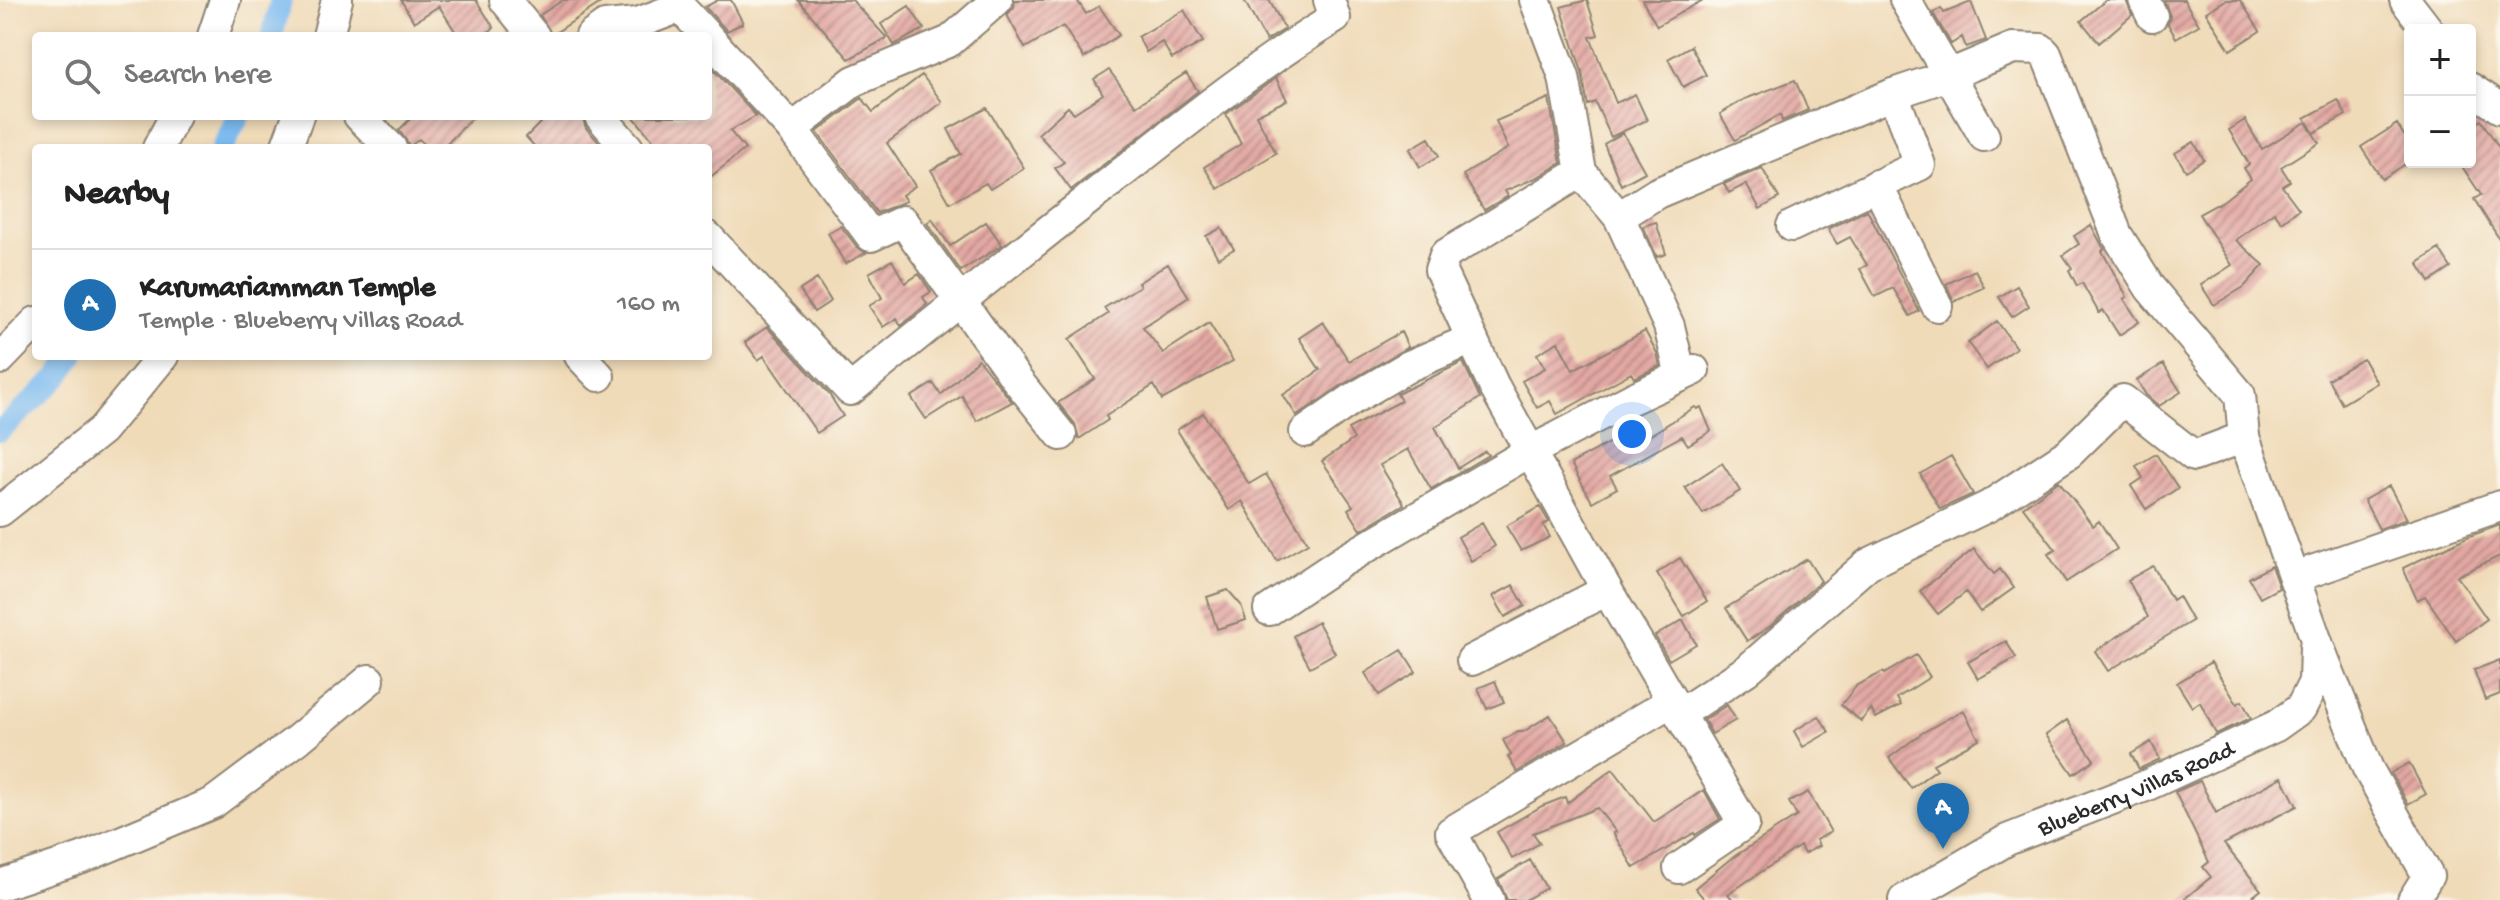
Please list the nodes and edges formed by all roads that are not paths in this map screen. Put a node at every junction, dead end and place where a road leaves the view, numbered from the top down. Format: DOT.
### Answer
graph roads {
  1 [pos="225,0"];
  2 [pos="337,0"];
  3 [pos="505,0"];
  4 [pos="997,0"];
  5 [pos="1329,0"];
  6 [pos="1535,0"];
  7 [pos="1905,0"];
  8 [pos="2405,0"];
  9 [pos="2423,24"];
  10 [pos="214,32"];
  11 [pos="329,32"];
  12 [pos="531,32"];
  13 [pos="597,32"];
  14 [pos="704,32"];
  15 [pos="712,40"];
  16 [pos="1949,75"];
  17 [pos="2476,92"];
  18 [pos="1893,94"];
  19 [pos="2500,108"];
  20 [pos="173,120"];
  21 [pos="296,120"];
  22 [pos="363,120"];
  23 [pos="604,120"];
  24 [pos="792,129"];
  25 [pos="1984,136"];
  26 [pos="160,144"];
  27 [pos="288,144"];
  28 [pos="387,144"];
  29 [pos="624,144"];
  30 [pos="1581,172"];
  31 [pos="1877,185"];
  32 [pos="1619,217"];
  33 [pos="1792,226"];
  34 [pos="712,241"];
  35 [pos="960,300"];
  36 [pos="1937,306"];
  37 [pos="32,326"];
  38 [pos="1472,339"];
  39 [pos="0,359"];
  40 [pos="160,360"];
  41 [pos="1305,432"];
  42 [pos="1061,435"];
  43 [pos="2244,437"];
  44 [pos="1531,451"];
  45 [pos="2500,506"];
  46 [pos="0,511"];
  47 [pos="2295,577"];
  48 [pos="1607,590"];
  49 [pos="1269,610"];
  50 [pos="2315,637"];
  51 [pos="1472,660"];
  52 [pos="369,680"];
  53 [pos="1676,708"];
  54 [pos="1679,868"];
  55 [pos="0,885"];
  56 [pos="1489,900"];
  57 [pos="1904,900"];
  58 [pos="2413,900"];
  1 -- 10 [label="street"];
  2 -- 11 [label="street"];
  3 -- 12 [label="street"];
  4 -- 24 [label="street"];
  5 -- 35 [label="street"];
  6 -- 30 [label="street"];
  7 -- 16 [label="street"];
  8 -- 9 [label="street"];
  13 -- 14 [label="street"];
  15 -- 24 [label="street"];
  16 -- 18 [label="street"];
  16 -- 25 [label="street"];
  16 -- 43 [label="street"];
  17 -- 19 [label="street"];
  18 -- 31 [label="street"];
  18 -- 32 [label="street"];
  20 -- 26 [label="street"];
  21 -- 27 [label="street"];
  22 -- 28 [label="street"];
  23 -- 29 [label="street"];
  24 -- 35 [label="street"];
  30 -- 32 [label="street"];
  30 -- 38 [label="street"];
  31 -- 33 [label="street"];
  31 -- 36 [label="street"];
  32 -- 44 [label="street"];
  34 -- 35 [label="street"];
  35 -- 42 [label="street"];
  37 -- 39 [label="street"];
  38 -- 41 [label="street"];
  38 -- 44 [label="street"];
  40 -- 46 [label="street"];
  43 -- 47 [label="street"];
  43 -- 53 [label="street"];
  44 -- 48 [label="street"];
  44 -- 49 [label="street"];
  45 -- 47 [label="street"];
  47 -- 50 [label="street"];
  48 -- 51 [label="street"];
  48 -- 53 [label="street"];
  50 -- 57 [label="street, Blueberry Villas Road"];
  50 -- 58 [label="street"];
  52 -- 55 [label="street"];
  53 -- 54 [label="street"];
  53 -- 56 [label="street"];
}
